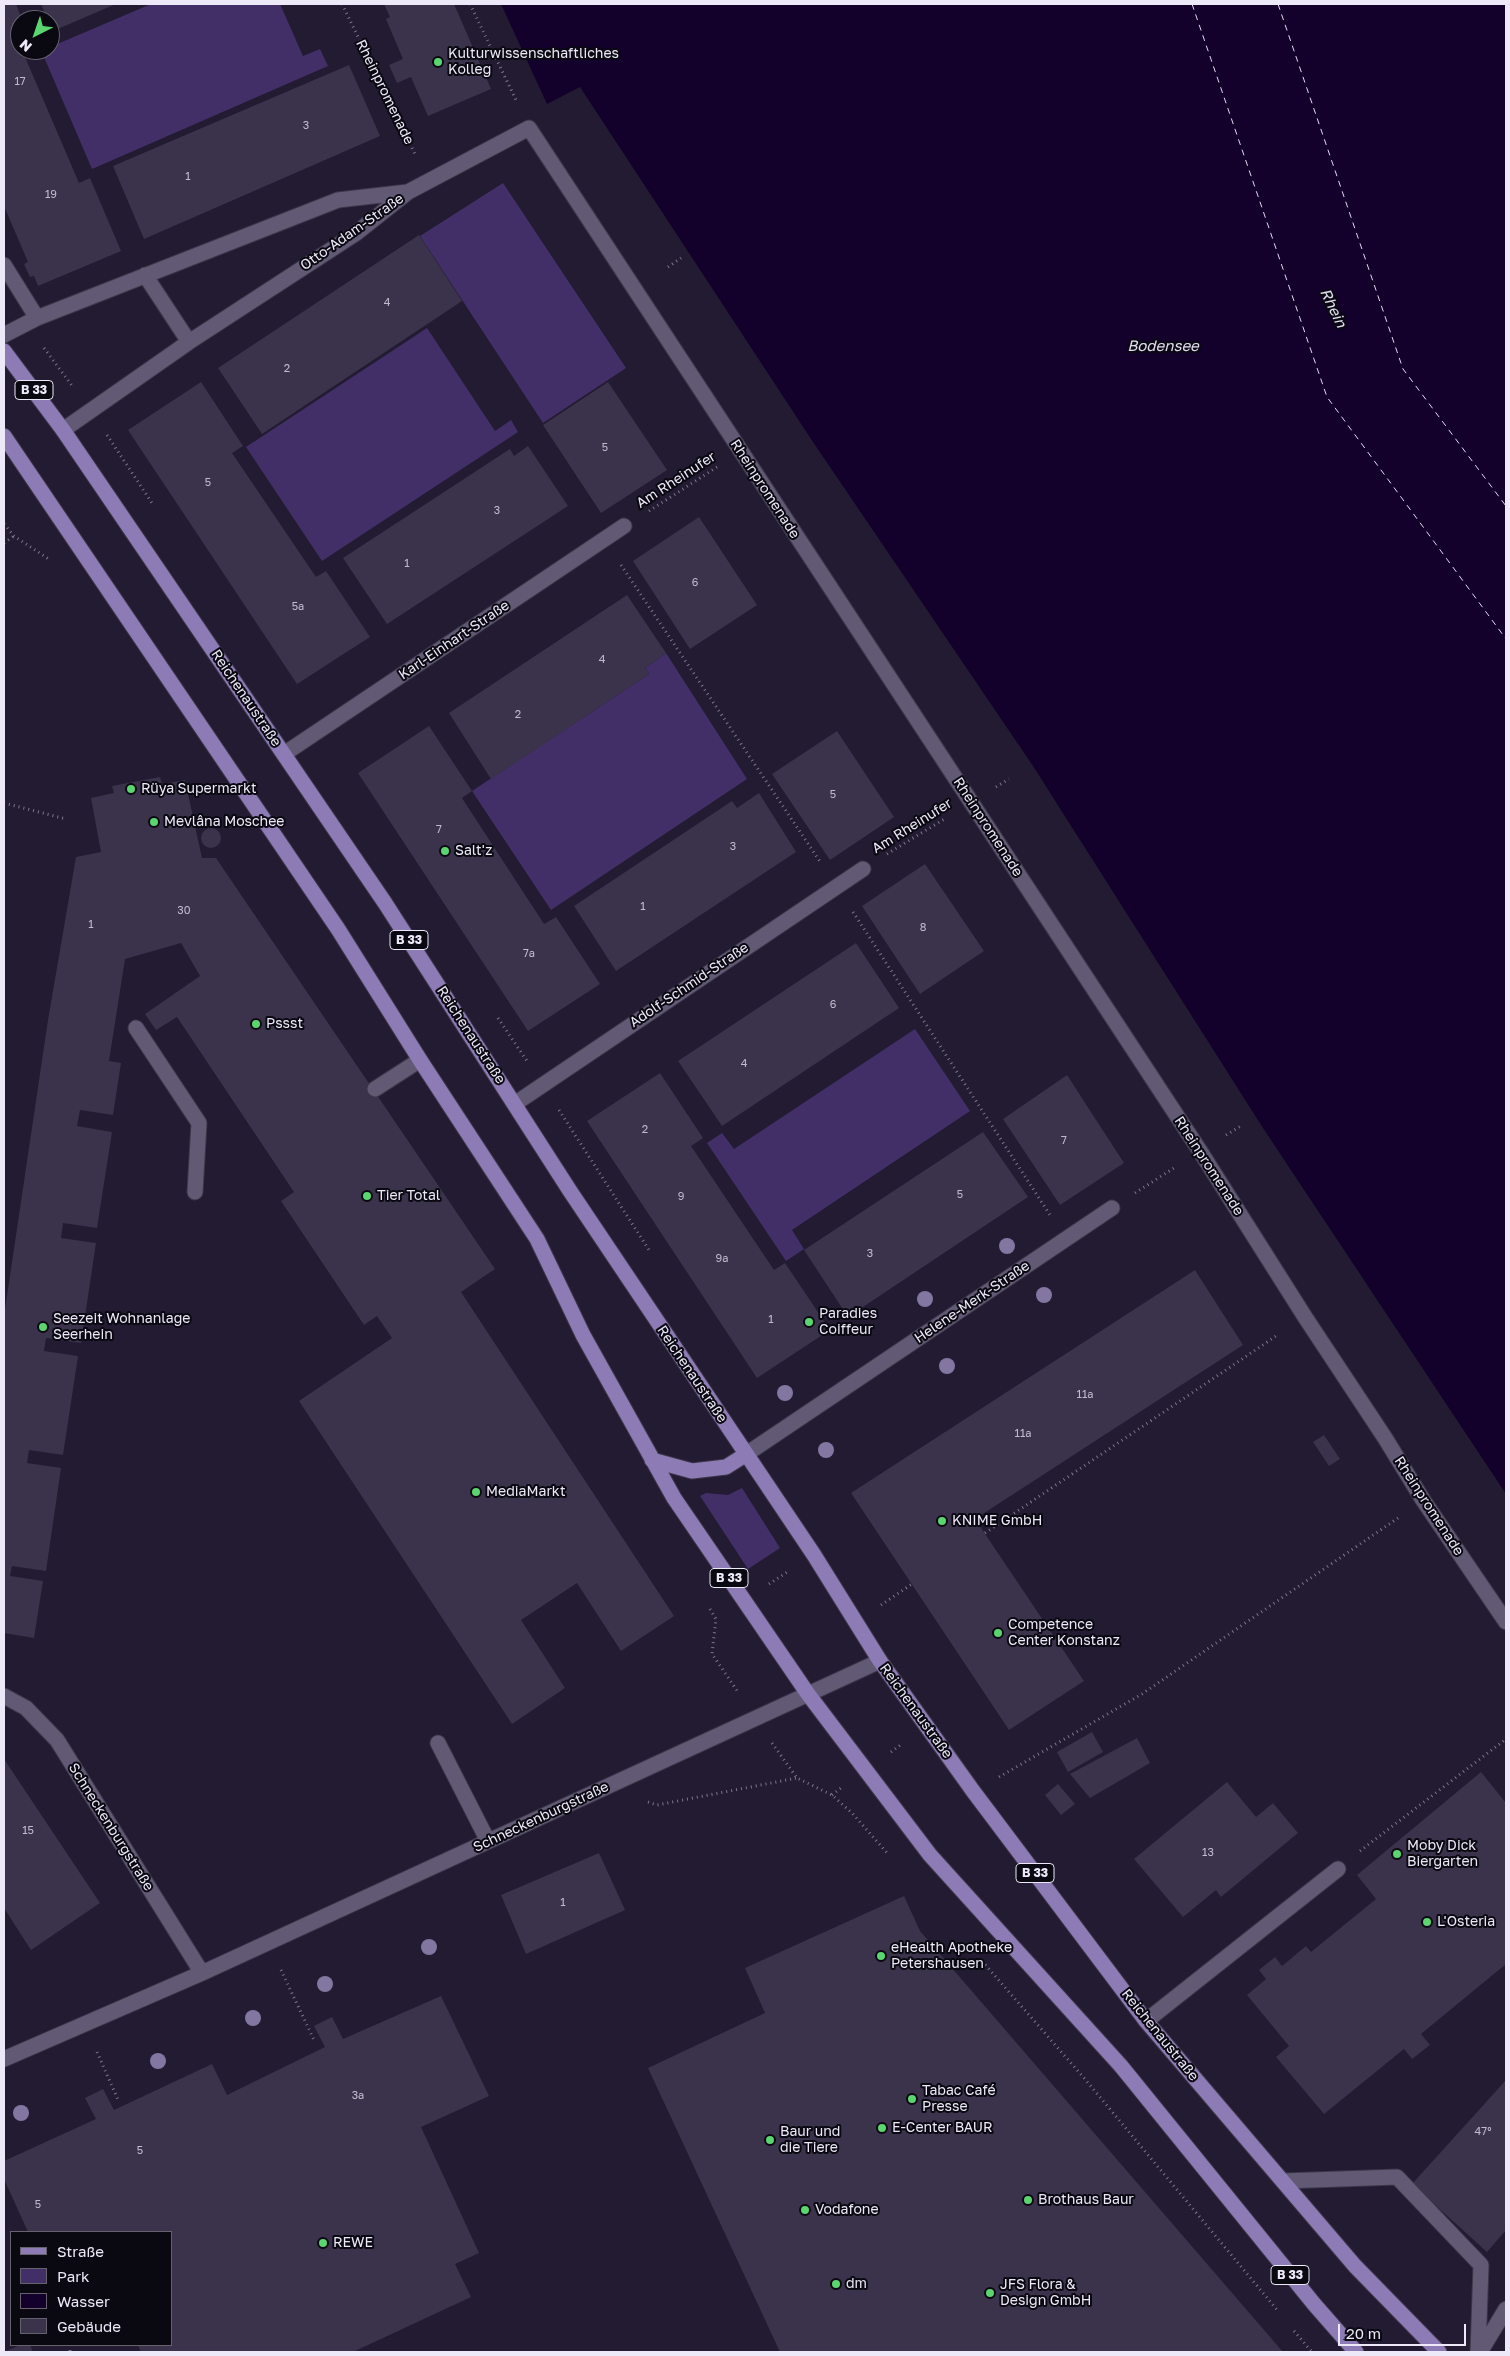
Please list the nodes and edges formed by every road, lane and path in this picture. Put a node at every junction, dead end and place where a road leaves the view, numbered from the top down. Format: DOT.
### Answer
graph roads {
  1 [pos="342,4"];
  2 [pos="470,4"];
  3 [pos="529,128"];
  4 [pos="428,181"];
  5 [pos="408,192"];
  6 [pos="681,258"];
  7 [pos="4,265"];
  8 [pos="668,267"];
  9 [pos="145,275"];
  10 [pos="37,318"];
  11 [pos="4,335"];
  12 [pos="190,342"];
  13 [pos="4,351"];
  14 [pos="63,430"];
  15 [pos="4,436"];
  16 [pos="741,452"];
  17 [pos="624,526"];
  18 [pos="14,536"];
  19 [pos="603,538"];
  20 [pos="4,543"];
  21 [pos="284,754"];
  22 [pos="972,802"];
  23 [pos="4,803"];
  24 [pos="66,819"];
  25 [pos="863,869"];
  26 [pos="836,885"];
  27 [pos="862,924"];
  28 [pos="136,1028"];
  29 [pos="420,1060"];
  30 [pos="375,1089"];
  31 [pos="516,1103"];
  32 [pos="1200,1151"];
  33 [pos="195,1192"];
  34 [pos="1112,1208"];
  35 [pos="1066,1238"];
  36 [pos="1305,1317"];
  37 [pos="746,1456"];
  38 [pos="652,1460"];
  39 [pos="1423,1500"];
  40 [pos="985,1533"];
  41 [pos="814,1555"];
  42 [pos="912,1584"];
  43 [pos="874,1598"];
  44 [pos="744,1600"];
  45 [pos="880,1606"];
  46 [pos="885,1614"];
  47 [pos="1506,1622"];
  48 [pos="880,1661"];
  49 [pos="808,1694"];
  50 [pos="4,1696"];
  51 [pos="755,1718"];
  52 [pos="1506,1739"];
  53 [pos="438,1743"];
  54 [pos="994,1769"];
  55 [pos="1000,1776"];
  56 [pos="797,1778"];
  57 [pos="1005,1784"];
  58 [pos="608,1787"];
  59 [pos="973,1791"];
  60 [pos="1382,1834"];
  61 [pos="488,1842"];
  62 [pos="890,1857"];
  63 [pos="1338,1869"];
  64 [pos="268,1942"];
  65 [pos="981,1960"];
  66 [pos="202,1973"];
  67 [pos="1146,2021"];
  68 [pos="84,2024"];
  69 [pos="314,2040"];
  70 [pos="4,2059"];
  71 [pos="119,2102"];
  72 [pos="1283,2182"];
  73 [pos="1506,2309"];
  74 [pos="1280,2315"];
  75 [pos="1293,2330"];
  76 [pos="1312,2352"];
  77 [pos="1356,2352"];
  78 [pos="1440,2352"];
  79 [pos="1479,2352"];
  1 -- 4 [label="path, Rheinpromenade"];
  2 -- 3 [label="path"];
  3 -- 4 [label="street"];
  3 -- 16 [label="street, Rheinpromenade"];
  4 -- 5 [label="street"];
  5 -- 9 [label="street, Otto-Adam-Straße"];
  5 -- 12 [label="street, Otto-Adam-Straße"];
  6 -- 8 [label="path"];
  7 -- 10 [label="street"];
  9 -- 10 [label="street, Otto-Adam-Straße"];
  9 -- 12 [label="street"];
  10 -- 11 [label="street, Otto-Adam-Straße"];
  12 -- 14 [label="street, Otto-Adam-Straße"];
  13 -- 14 [label="main road, Reichenaustraße / B 33"];
  14 -- 21 [label="main road, Reichenaustraße / B 33"];
  15 -- 29 [label="main road, B 33"];
  16 -- 17 [label="path, Am Rheinufer"];
  16 -- 22 [label="street, Rheinpromenade"];
  17 -- 19 [label="street, Karl-Einhart-Straße"];
  18 -- 20 [label="path"];
  19 -- 21 [label="street, Karl-Einhart-Straße"];
  19 -- 26 [label="path"];
  21 -- 31 [label="main road, Reichenaustraße / B 33"];
  22 -- 25 [label="path, Am Rheinufer"];
  22 -- 32 [label="street, Rheinpromenade"];
  23 -- 24 [label="path"];
  25 -- 26 [label="street, Adolf-Schmid-Straße"];
  26 -- 31 [label="street, Adolf-Schmid-Straße"];
  27 -- 35 [label="path"];
  28 -- 33 [label="street"];
  29 -- 30 [label="street"];
  29 -- 38 [label="main road, B 33"];
  31 -- 37 [label="main road, Reichenaustraße / B 33"];
  32 -- 34 [label="path"];
  32 -- 36 [label="street, Rheinpromenade"];
  34 -- 35 [label="street, Helene-Merk-Straße"];
  35 -- 37 [label="street, Helene-Merk-Straße"];
  36 -- 39 [label="street, Rheinpromenade"];
  36 -- 40 [label="path"];
  37 -- 38 [label="main road"];
  37 -- 41 [label="main road, Reichenaustraße / B 33"];
  38 -- 44 [label="main road, B 33"];
  39 -- 47 [label="street, Rheinpromenade"];
  39 -- 55 [label="path"];
  41 -- 44 [label="path"];
  41 -- 48 [label="main road, Reichenaustraße / B 33"];
  42 -- 45 [label="path"];
  43 -- 45 [label="path"];
  44 -- 49 [label="main road, B 33"];
  44 -- 51 [label="path"];
  45 -- 46 [label="path"];
  48 -- 49 [label="street, Schneckenburgstraße"];
  48 -- 59 [label="main road, Reichenaustraße / B 33"];
  49 -- 51 [label="street, Schneckenburgstraße"];
  49 -- 77 [label="main road, B 33"];
  50 -- 66 [label="street, Schneckenburgstraße"];
  51 -- 56 [label="path"];
  51 -- 58 [label="street, Schneckenburgstraße"];
  52 -- 60 [label="path"];
  53 -- 61 [label="street"];
  54 -- 55 [label="path"];
  55 -- 57 [label="path"];
  55 -- 59 [label="path"];
  56 -- 58 [label="path"];
  56 -- 62 [label="path"];
  58 -- 61 [label="street, Schneckenburgstraße"];
  59 -- 67 [label="main road, Reichenaustraße / B 33"];
  61 -- 64 [label="street, Schneckenburgstraße"];
  63 -- 67 [label="street"];
  64 -- 66 [label="street, Schneckenburgstraße"];
  64 -- 69 [label="path"];
  65 -- 74 [label="path"];
  66 -- 68 [label="street, Schneckenburgstraße"];
  67 -- 72 [label="main road, Reichenaustraße / B 33"];
  68 -- 70 [label="street, Schneckenburgstraße"];
  68 -- 71 [label="path"];
  72 -- 78 [label="main road, Reichenaustraße / B 33"];
  72 -- 79 [label="street"];
  73 -- 79 [label="street"];
  75 -- 76 [label="path"];
}
